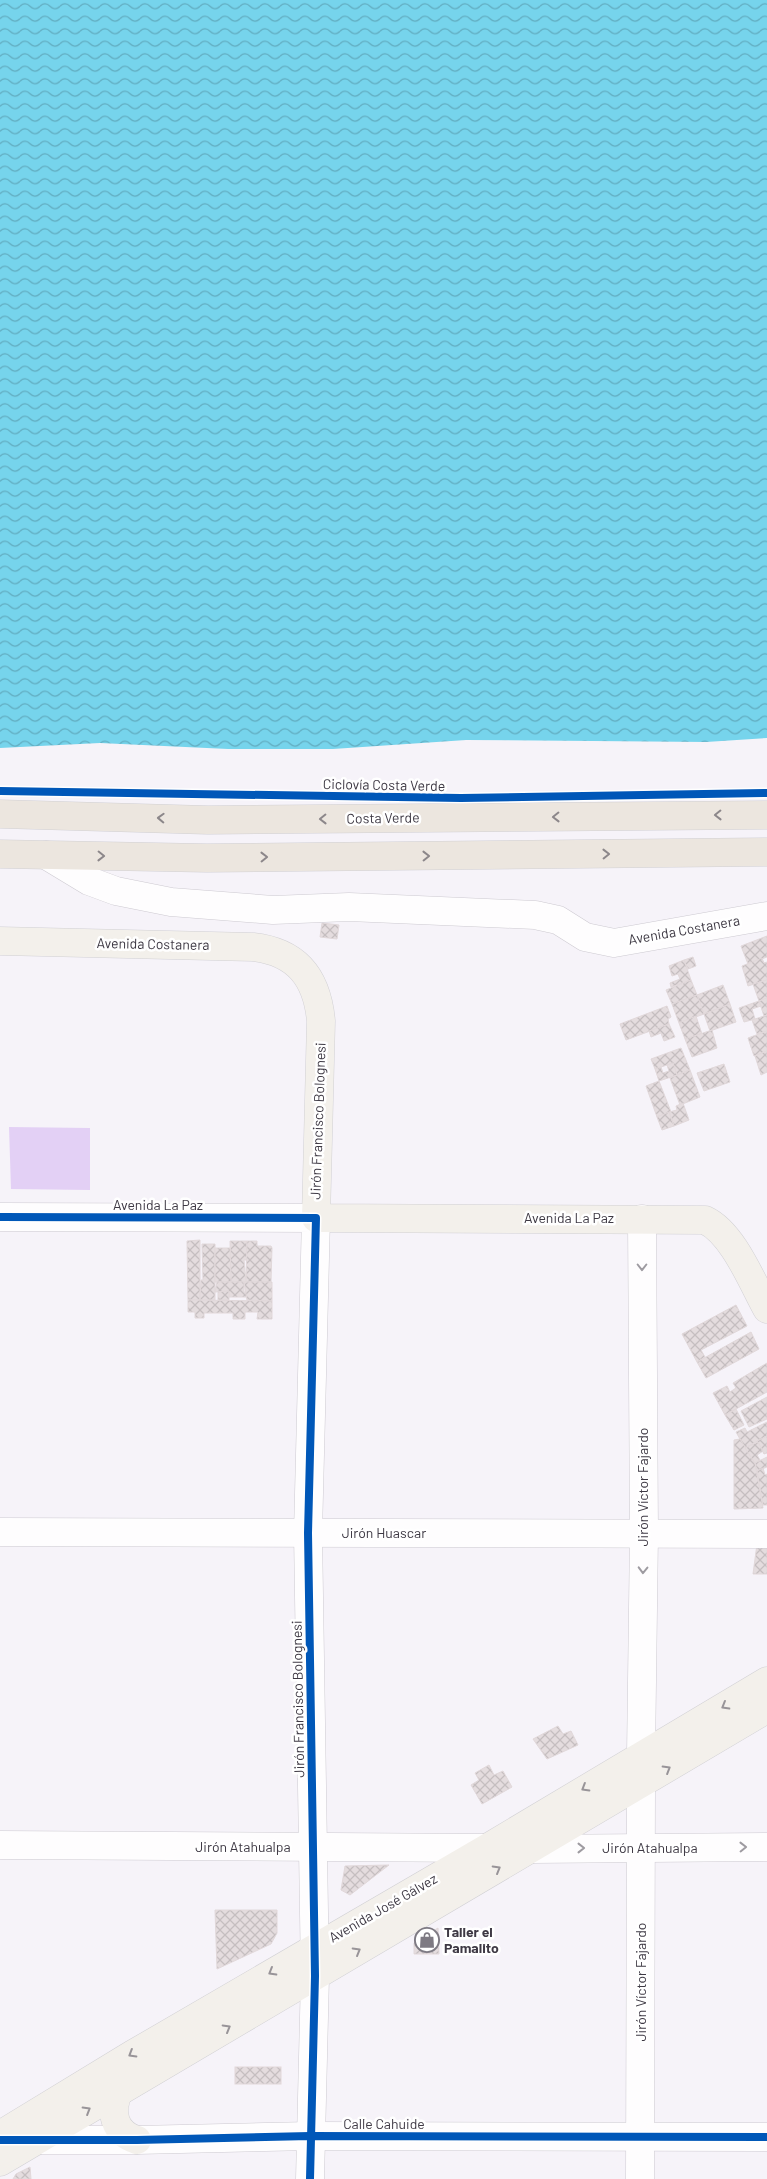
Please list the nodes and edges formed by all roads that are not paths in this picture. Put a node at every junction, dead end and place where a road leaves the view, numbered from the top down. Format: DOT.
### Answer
graph roads {
  1 [pos="0,814"];
  2 [pos="767,815"];
  3 [pos="767,852"];
  4 [pos="0,854"];
  5 [pos="46,855"];
  6 [pos="767,916"];
  7 [pos="0,941"];
  8 [pos="301,968"];
  9 [pos="0,1217"];
  10 [pos="316,1218"];
  11 [pos="642,1218"];
  12 [pos="767,1309"];
  13 [pos="0,1532"];
  14 [pos="308,1533"];
  15 [pos="644,1534"];
  16 [pos="767,1534"];
  17 [pos="767,1681"];
  18 [pos="767,1709"];
  19 [pos="641,1754"];
  20 [pos="641,1784"];
  21 [pos="0,1845"];
  22 [pos="313,1847"];
  23 [pos="767,1847"];
  24 [pos="487,1848"];
  25 [pos="641,1848"];
  26 [pos="532,1849"];
  27 [pos="314,1947"];
  28 [pos="315,1976"];
  29 [pos="119,2092"];
  30 [pos="0,2135"];
  31 [pos="310,2136"];
  32 [pos="767,2137"];
  33 [pos="640,2138"];
  34 [pos="0,2140"];
  35 [pos="37,2140"];
  36 [pos="137,2140"];
  37 [pos="0,2162"];
  38 [pos="310,2179"];
  39 [pos="640,2179"];
  2 -- 1 [label="highway, Costa Verde, one-way"];
  5 -- 3 [label="highway, one-way"];
  4 -- 5 [label="highway"];
  5 -- 6 [label="street, Avenida Costanera"];
  7 -- 8 [label="main road, Avenida Costanera"];
  8 -- 10 [label="main road, Jirón Francisco Bolognesi"];
  9 -- 10 [label="street, Avenida La Paz"];
  10 -- 11 [label="main road, Avenida La Paz"];
  10 -- 14 [label="street, Jirón Francisco Bolognesi"];
  11 -- 12 [label="main road, Avenida La Paz"];
  11 -- 15 [label="street, Jirón Víctor Fajardo, one-way"];
  13 -- 14 [label="street, Jirón Huascar"];
  14 -- 15 [label="street, Jirón Huascar"];
  14 -- 22 [label="street, Jirón Francisco Bolognesi"];
  15 -- 16 [label="street, Jirón Huascar"];
  15 -- 19 [label="street, Jirón Víctor Fajardo, one-way"];
  17 -- 19 [label="main road, Avenida José Gálvez, one-way"];
  20 -- 18 [label="main road, Avenida José Gálvez, one-way"];
  19 -- 24 [label="main road, Avenida José Gálvez, one-way"];
  20 -- 25 [label="street, Jirón Víctor Fajardo"];
  20 -- 26 [label="main road, Avenida José Gálvez"];
  21 -- 22 [label="street, Jirón Atahualpa"];
  22 -- 24 [label="street, Jirón Atahualpa"];
  22 -- 27 [label="street, Jirón Francisco Bolognesi"];
  25 -- 23 [label="street, Jirón Atahualpa, one-way"];
  24 -- 27 [label="main road, Avenida José Gálvez"];
  26 -- 25 [label="street, Jirón Atahualpa, one-way"];
  25 -- 33 [label="street, Jirón Víctor Fajardo"];
  28 -- 26 [label="main road, Avenida José Gálvez, one-way"];
  27 -- 28 [label="street, Jirón Francisco Bolognesi"];
  27 -- 30 [label="main road, Avenida José Gálvez, one-way"];
  29 -- 28 [label="main road, Avenida José Gálvez, one-way"];
  28 -- 31 [label="street, Jirón Francisco Bolognesi"];
  35 -- 29 [label="main road, Avenida José Gálvez, one-way"];
  29 -- 36 [label="main road"];
  31 -- 33 [label="street, Calle Cahuide"];
  31 -- 36 [label="street, Calle Cahuide"];
  31 -- 38 [label="street, Jirón Francisco Bolognesi"];
  32 -- 33 [label="street, Calle Cahuide"];
  33 -- 39 [label="street, Jirón Víctor Fajardo"];
  34 -- 35 [label="street, Calle Cahuide"];
  35 -- 36 [label="street, Calle Cahuide"];
  35 -- 37 [label="main road, Avenida José Gálvez"];
}
